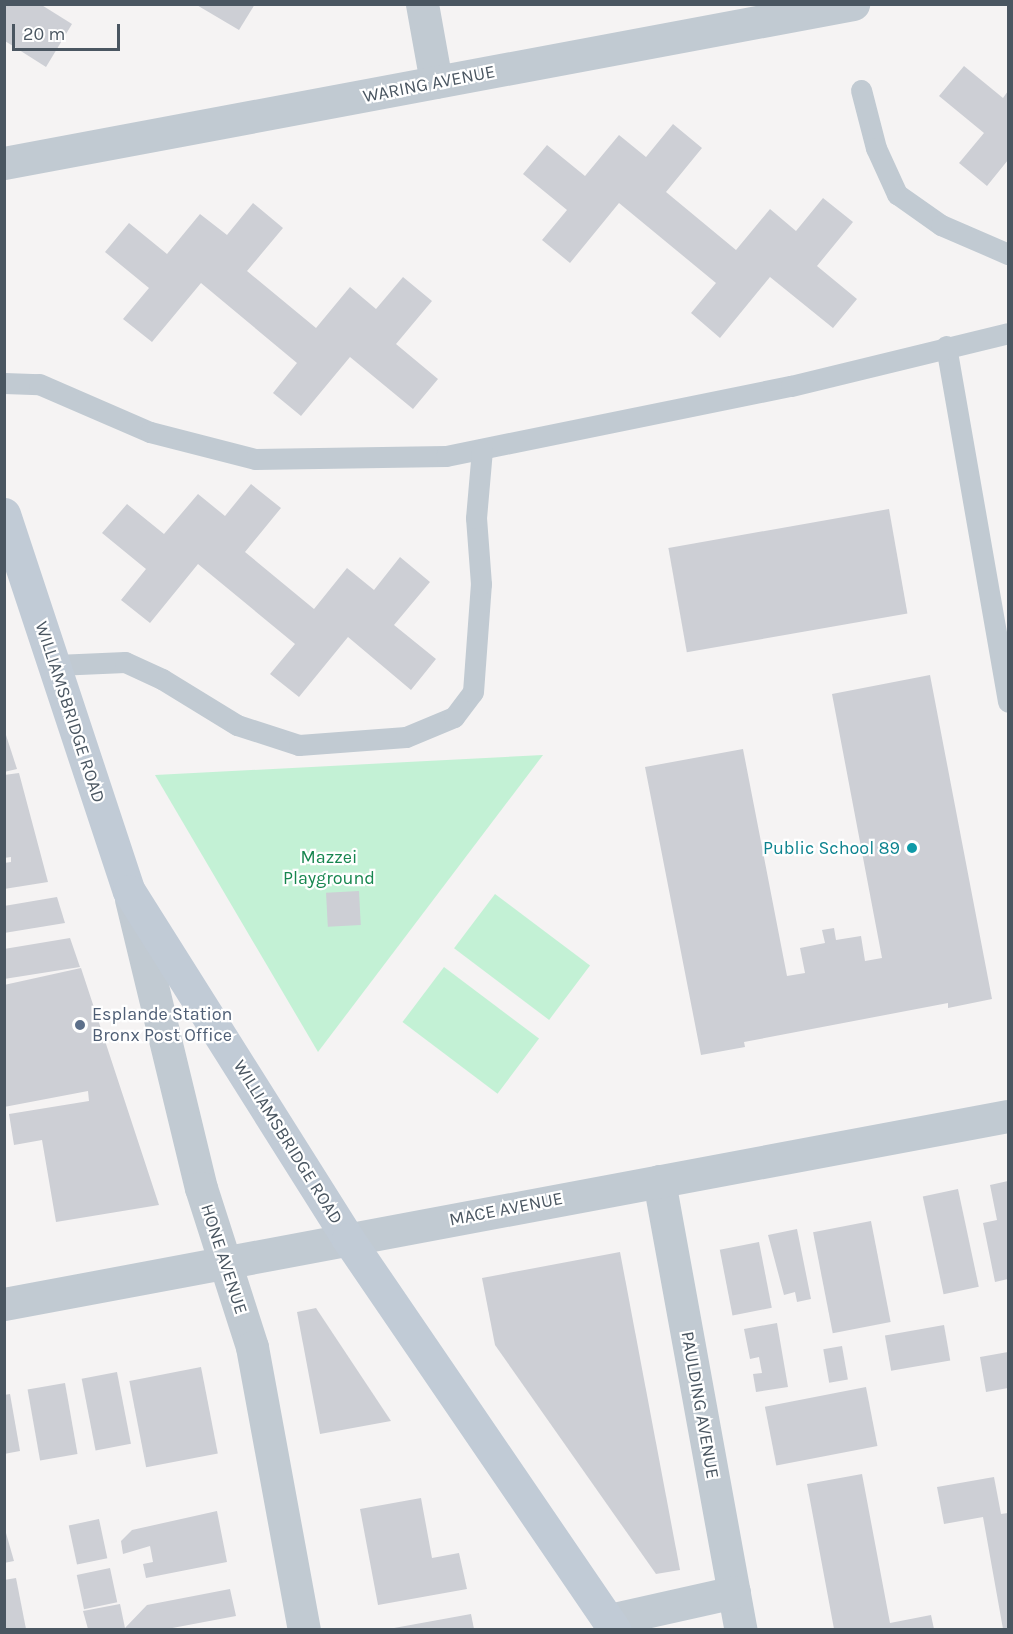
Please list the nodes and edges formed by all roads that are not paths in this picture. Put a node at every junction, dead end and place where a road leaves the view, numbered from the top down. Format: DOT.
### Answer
graph roads {
  1 [pos="422,4"];
  2 [pos="853,4"];
  3 [pos="436,82"];
  4 [pos="861,90"];
  5 [pos="4,163"];
  6 [pos="1008,254"];
  7 [pos="1008,333"];
  8 [pos="946,346"];
  9 [pos="4,383"];
  10 [pos="482,449"];
  11 [pos="4,514"];
  12 [pos="56,666"];
  13 [pos="1008,702"];
  14 [pos="129,891"];
  15 [pos="1008,1116"];
  16 [pos="659,1181"];
  17 [pos="348,1239"];
  18 [pos="226,1263"];
  19 [pos="4,1304"];
  20 [pos="734,1592"];
  21 [pos="612,1625"];
  22 [pos="304,1629"];
  23 [pos="741,1629"];
  1 -- 3 [label="street"];
  2 -- 3 [label="street, WARING AVENUE"];
  3 -- 5 [label="street, WARING AVENUE"];
  4 -- 6 [label="lane"];
  7 -- 8 [label="lane"];
  8 -- 10 [label="lane"];
  8 -- 13 [label="lane"];
  9 -- 10 [label="lane"];
  10 -- 12 [label="lane"];
  11 -- 12 [label="main road, WILLIAMSBRIDGE ROAD"];
  12 -- 14 [label="main road, WILLIAMSBRIDGE ROAD"];
  14 -- 17 [label="main road, WILLIAMSBRIDGE ROAD"];
  14 -- 18 [label="street, HONE AVENUE"];
  15 -- 16 [label="street, MACE AVENUE"];
  16 -- 17 [label="street, MACE AVENUE"];
  16 -- 20 [label="street, PAULDING AVENUE"];
  17 -- 18 [label="street, MACE AVENUE"];
  17 -- 21 [label="main road, WILLIAMSBRIDGE ROAD"];
  18 -- 19 [label="street, MACE AVENUE"];
  18 -- 22 [label="street, HONE AVENUE"];
  20 -- 21 [label="street"];
  20 -- 23 [label="street, PAULDING AVENUE"];
}
